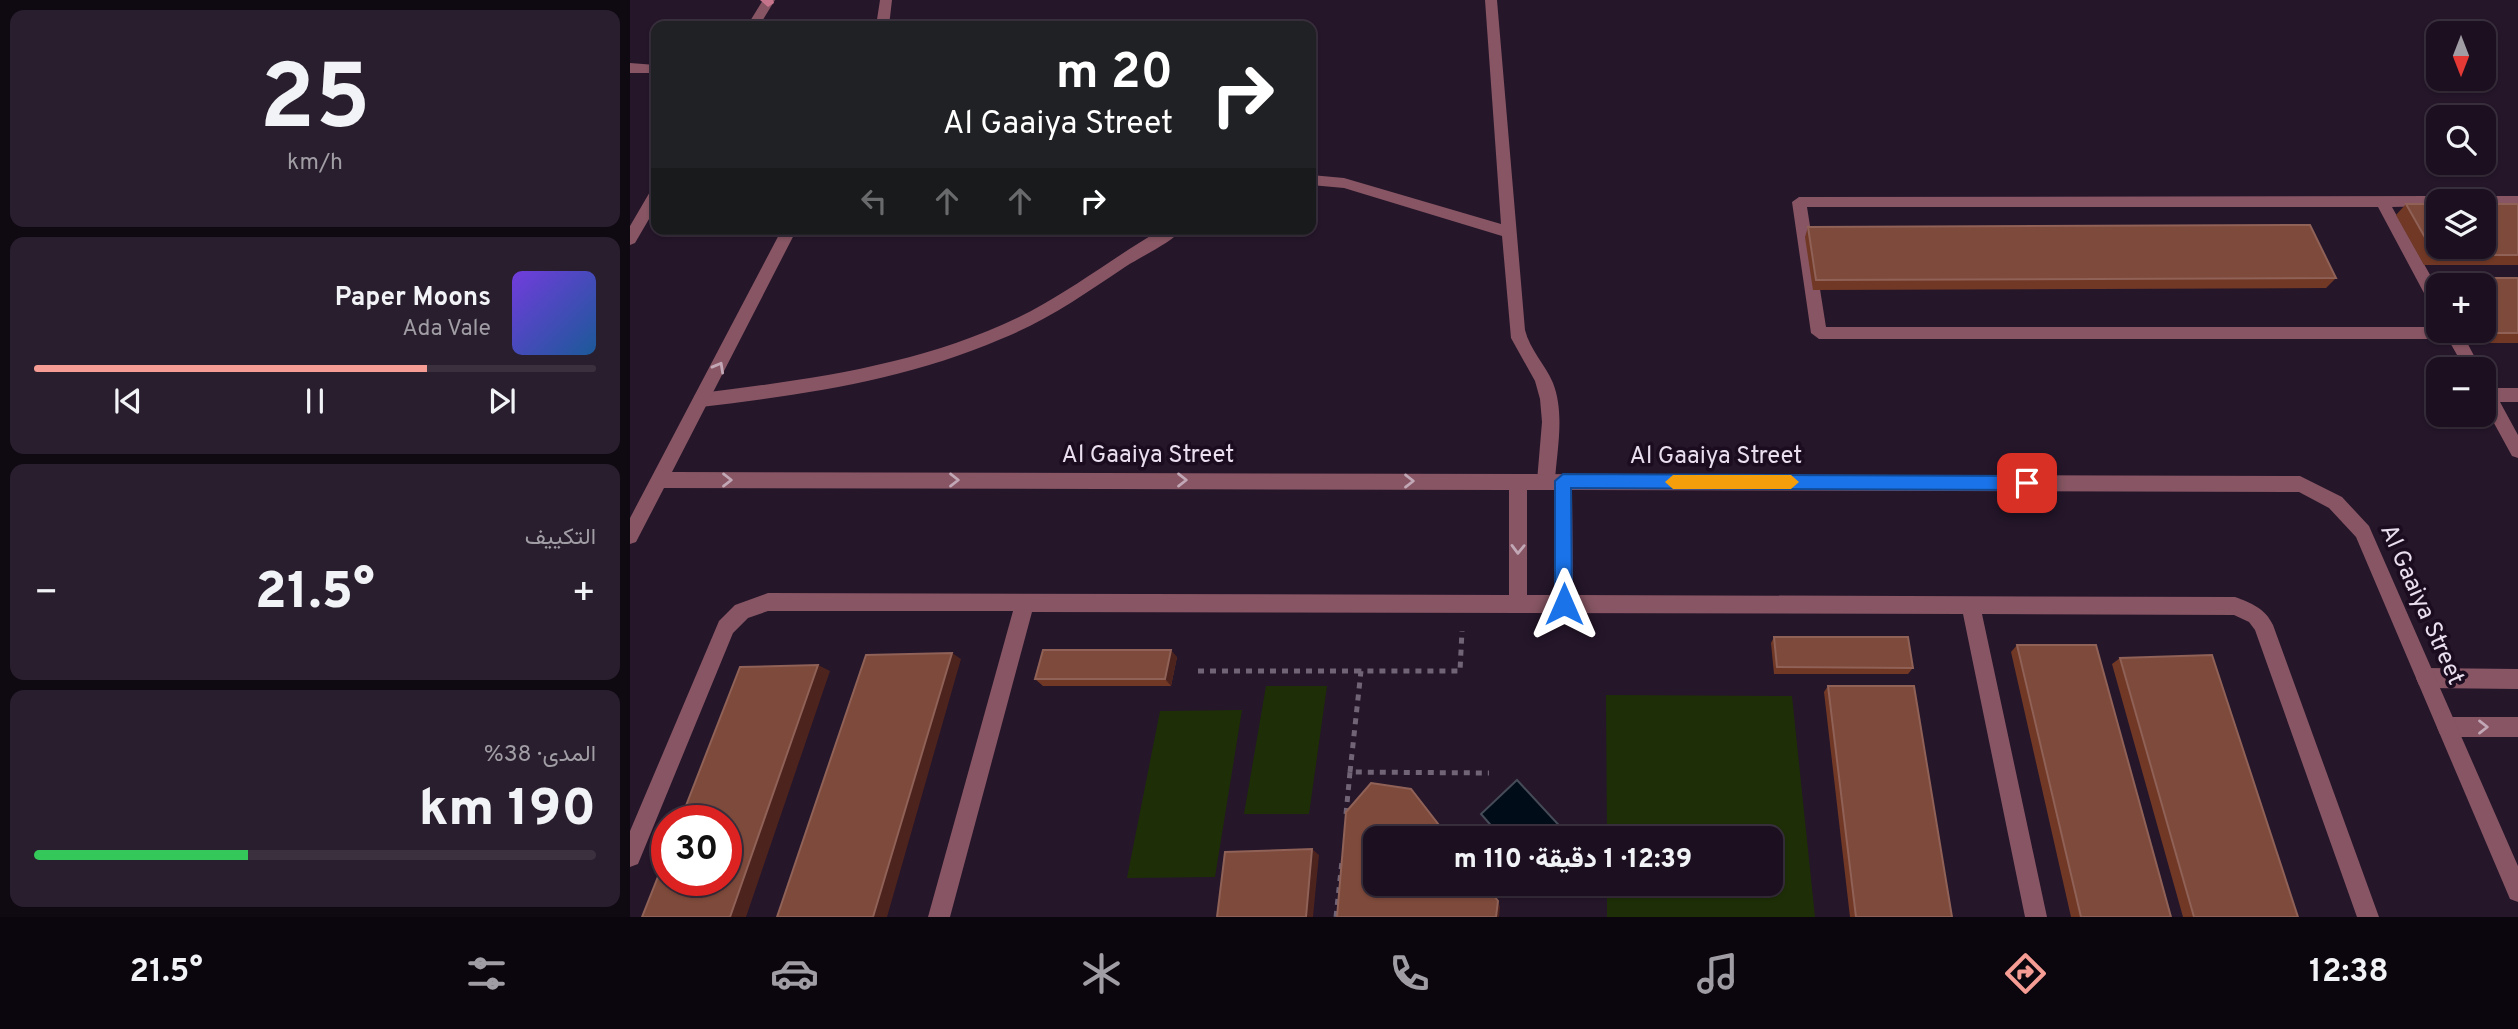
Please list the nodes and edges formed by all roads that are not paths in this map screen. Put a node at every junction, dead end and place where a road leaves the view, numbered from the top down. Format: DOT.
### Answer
graph roads {
  1 [pos="886,0"];
  2 [pos="1491,0"];
  3 [pos="768,1"];
  4 [pos="756,21"];
  5 [pos="884,21"];
  6 [pos="630,68"];
  7 [pos="651,69"];
  8 [pos="1316,180"];
  9 [pos="2382,201"];
  10 [pos="2426,201"];
  11 [pos="2496,201"];
  12 [pos="2518,201"];
  13 [pos="651,203"];
  14 [pos="1509,232"];
  15 [pos="787,235"];
  16 [pos="1165,235"];
  17 [pos="630,239"];
  18 [pos="2426,282"];
  19 [pos="2426,332"];
  20 [pos="2496,392"];
  21 [pos="2518,395"];
  22 [pos="701,400"];
  23 [pos="2496,411"];
  24 [pos="2518,451"];
  25 [pos="659,480"];
  26 [pos="1518,481"];
  27 [pos="1554,481"];
  28 [pos="630,536"];
  29 [pos="1026,603"];
  30 [pos="1518,604"];
  31 [pos="1564,604"];
  32 [pos="1971,605"];
  33 [pos="2426,678"];
  34 [pos="2518,679"];
  35 [pos="2447,727"];
  36 [pos="2518,727"];
  37 [pos="630,856"];
  38 [pos="2518,891"];
  39 [pos="939,917"];
  40 [pos="2036,917"];
  41 [pos="2368,917"];
  1 -- 5 [label="street"];
  2 -- 14 [label="street"];
  3 -- 4 [label="street"];
  6 -- 7 [label="street"];
  8 -- 14 [label="street"];
  9 -- 10 [label="street"];
  9 -- 18 [label="street"];
  9 -- 19 [label="street"];
  11 -- 12 [label="street"];
  13 -- 17 [label="street"];
  14 -- 27 [label="street"];
  22 -- 15 [label="street, one-way"];
  16 -- 22 [label="street"];
  20 -- 21 [label="street"];
  22 -- 25 [label="street"];
  23 -- 24 [label="street"];
  25 -- 26 [label="street, Al Gaaiya Street, one-way"];
  25 -- 28 [label="street"];
  26 -- 27 [label="street, Al Gaaiya Street"];
  26 -- 30 [label="street, one-way"];
  27 -- 31 [label="street"];
  27 -- 33 [label="street, Al Gaaiya Street"];
  29 -- 30 [label="street"];
  29 -- 37 [label="street"];
  29 -- 39 [label="street"];
  30 -- 31 [label="street"];
  31 -- 32 [label="street"];
  32 -- 40 [label="street"];
  32 -- 41 [label="street"];
  33 -- 34 [label="street"];
  33 -- 35 [label="street, Al Gaaiya Street"];
  35 -- 36 [label="street, one-way"];
  35 -- 38 [label="street, Al Gaaiya Street"];
}
